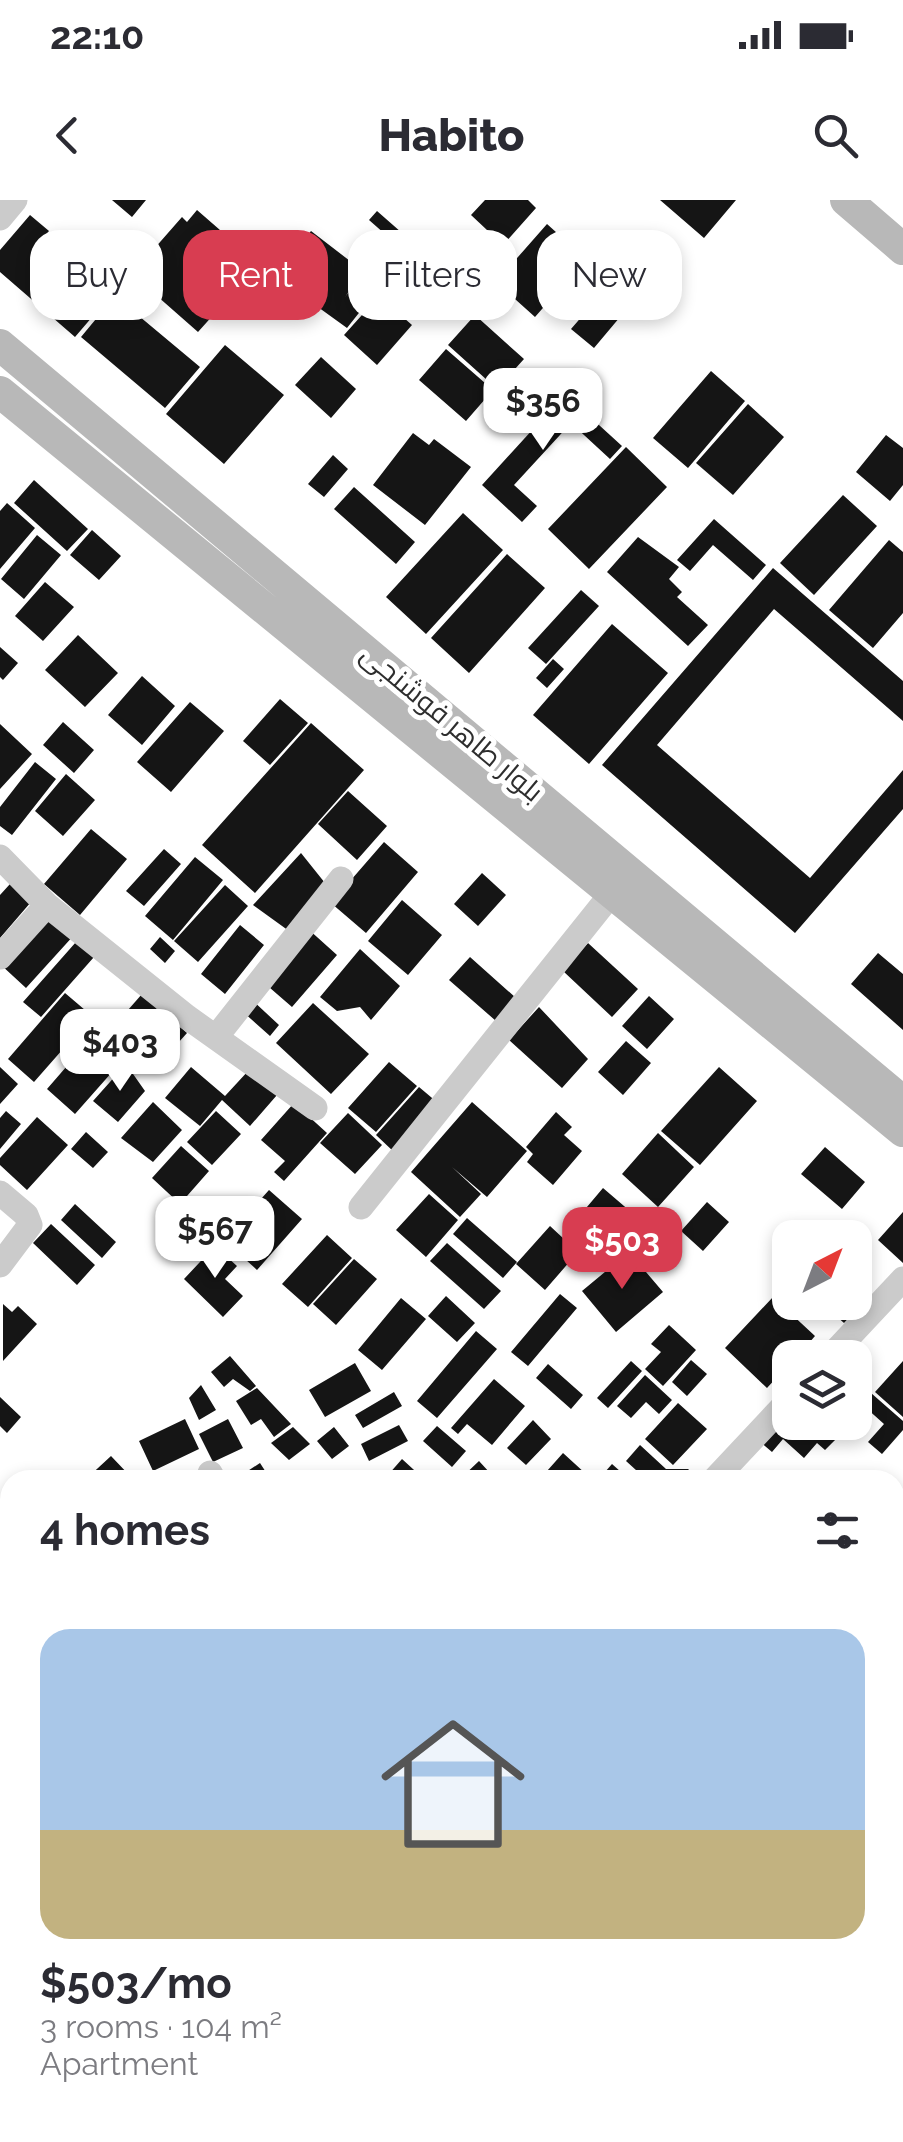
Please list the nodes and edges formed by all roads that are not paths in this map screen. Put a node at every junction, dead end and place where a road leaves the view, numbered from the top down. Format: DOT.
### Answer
graph roads {
  1 [pos="15,200"];
  2 [pos="846,200"];
  3 [pos="0,218"];
  4 [pos="903,248"];
  5 [pos="0,345"];
  6 [pos="0,392"];
  7 [pos="0,856"];
  8 [pos="341,879"];
  9 [pos="612,893"];
  10 [pos="47,904"];
  11 [pos="0,957"];
  12 [pos="216,1037"];
  13 [pos="903,1102"];
  14 [pos="315,1108"];
  15 [pos="903,1131"];
  16 [pos="0,1193"];
  17 [pos="361,1207"];
  18 [pos="0,1265"];
  19 [pos="903,1279"];
  20 [pos="846,1340"];
  21 [pos="772,1418"];
  22 [pos="723,1470"];
  1 -- 3 [label="street"];
  2 -- 4 [label="street"];
  5 -- 13 [label="street, بلوار طاهر فوشنجی"];
  6 -- 9 [label="street, بلوار طاهر فوشنجی"];
  7 -- 10 [label="street"];
  8 -- 12 [label="street"];
  9 -- 15 [label="street, بلوار طاهر فوشنجی"];
  9 -- 17 [label="street"];
  10 -- 11 [label="street"];
  10 -- 12 [label="street"];
  12 -- 14 [label="street"];
  16 -- 18 [label="street"];
  19 -- 20 [label="street"];
  21 -- 22 [label="street"];
}
